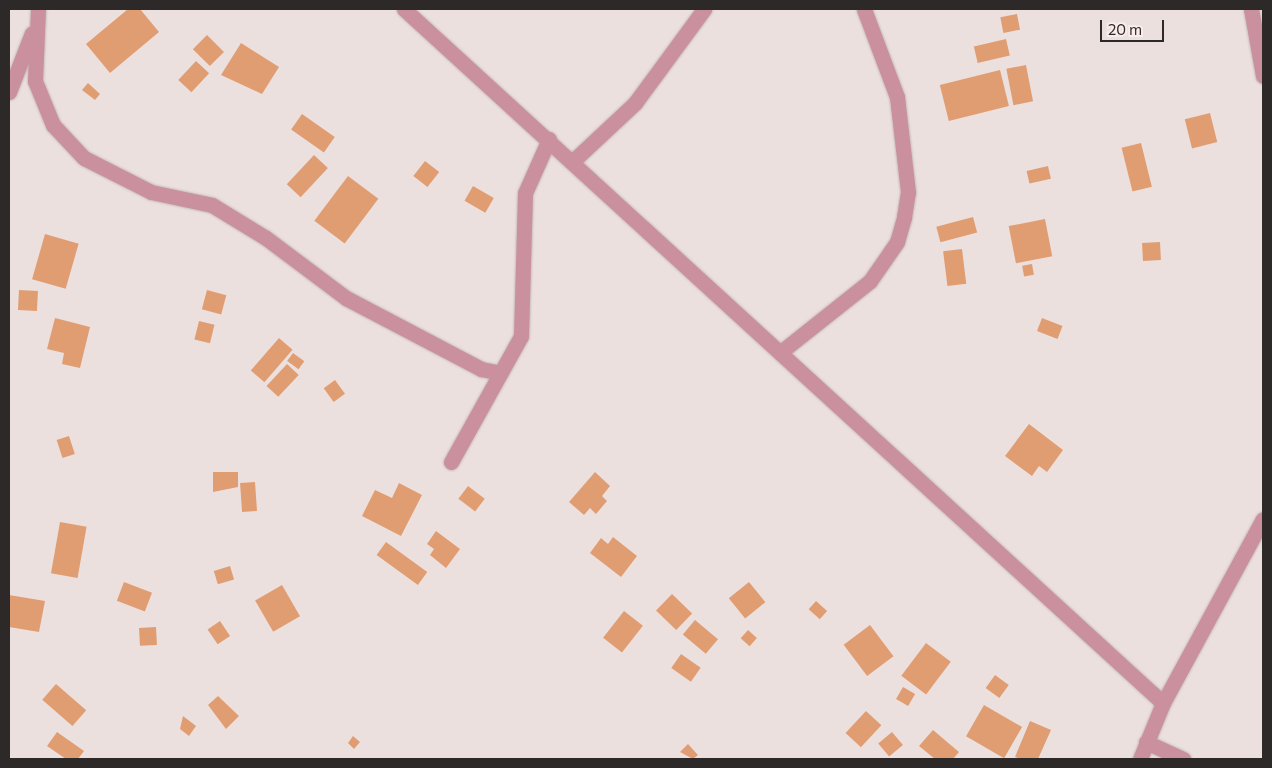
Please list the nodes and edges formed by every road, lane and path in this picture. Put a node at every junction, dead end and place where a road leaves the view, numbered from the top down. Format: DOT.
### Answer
graph roads {
  1 [pos="38,9"];
  2 [pos="404,9"];
  3 [pos="704,9"];
  4 [pos="864,9"];
  5 [pos="1251,9"];
  6 [pos="35,24"];
  7 [pos="1263,76"];
  8 [pos="9,92"];
  9 [pos="548,139"];
  10 [pos="573,161"];
  11 [pos="782,351"];
  12 [pos="501,373"];
  13 [pos="451,462"];
  14 [pos="1263,519"];
  15 [pos="1163,703"];
  16 [pos="1146,742"];
  17 [pos="1140,759"];
  18 [pos="1183,759"];
  1 -- 6 [label="street"];
  2 -- 9 [label="street"];
  3 -- 10 [label="street"];
  4 -- 11 [label="street"];
  5 -- 7 [label="street"];
  6 -- 8 [label="street"];
  6 -- 12 [label="street"];
  9 -- 10 [label="street"];
  9 -- 12 [label="street"];
  10 -- 11 [label="street"];
  11 -- 15 [label="street"];
  12 -- 13 [label="street"];
  14 -- 15 [label="street"];
  15 -- 16 [label="street"];
  16 -- 17 [label="street"];
  16 -- 18 [label="street"];
}
